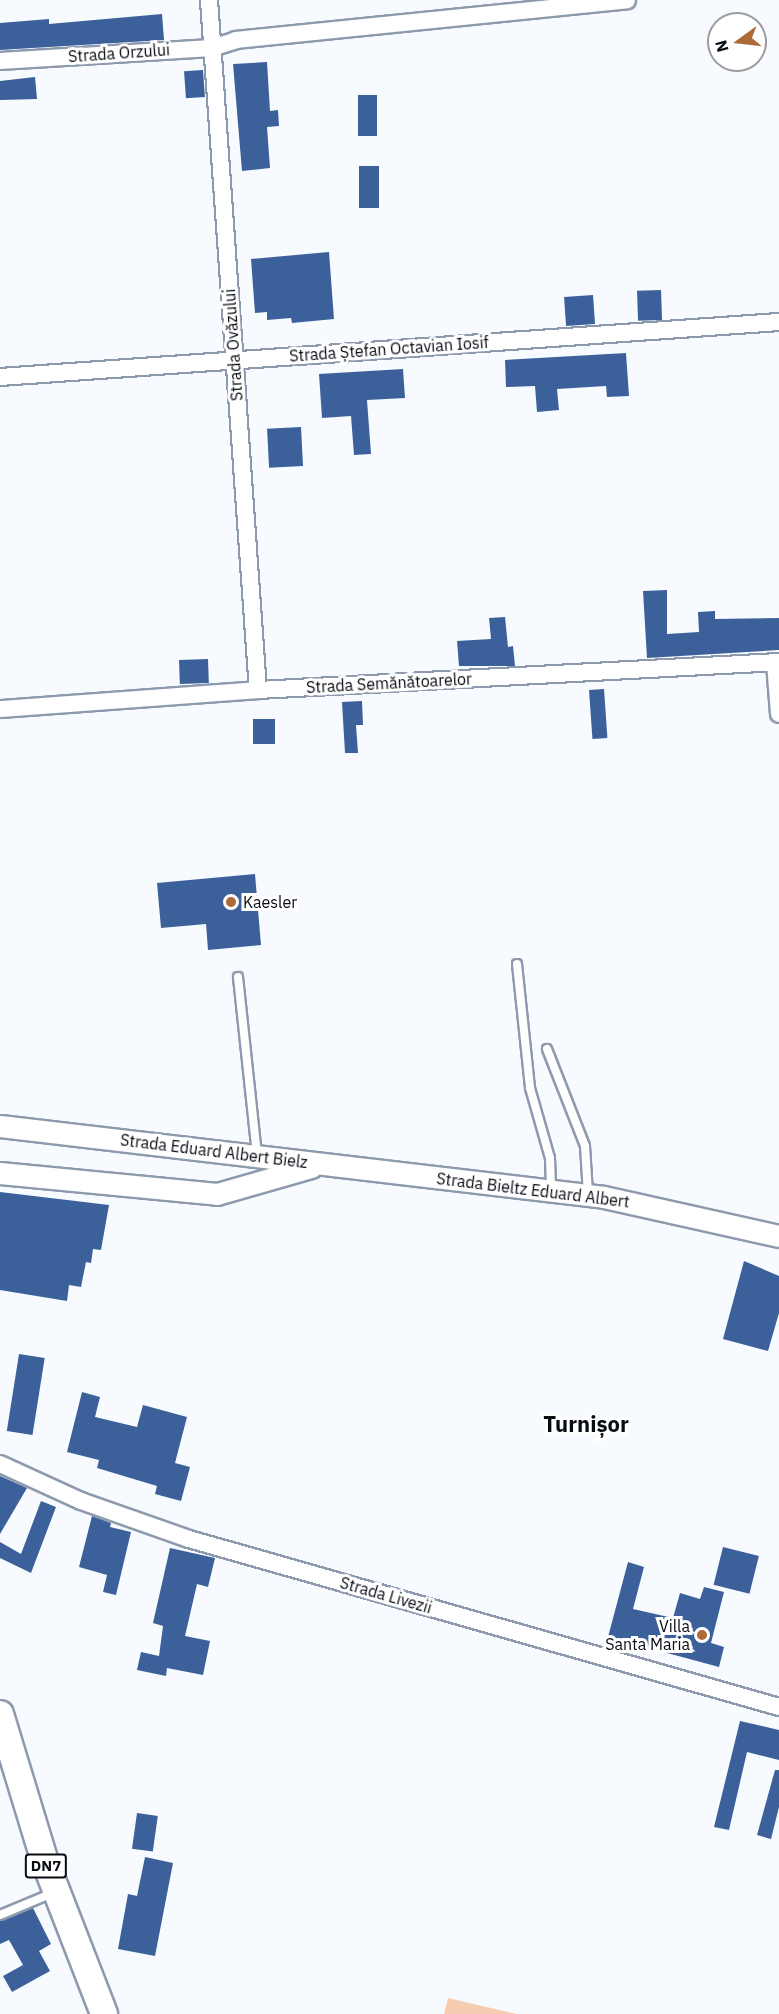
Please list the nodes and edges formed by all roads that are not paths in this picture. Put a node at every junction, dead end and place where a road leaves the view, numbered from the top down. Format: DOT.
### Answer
graph roads {
  1 [pos="209,0"];
  2 [pos="627,0"];
  3 [pos="212,48"];
  4 [pos="0,61"];
  5 [pos="779,322"];
  6 [pos="234,360"];
  7 [pos="0,377"];
  8 [pos="777,663"];
  9 [pos="258,690"];
  10 [pos="0,709"];
  11 [pos="779,714"];
  12 [pos="517,964"];
  13 [pos="238,977"];
  14 [pos="547,1049"];
  15 [pos="0,1126"];
  16 [pos="257,1156"];
  17 [pos="320,1164"];
  18 [pos="0,1173"];
  19 [pos="551,1190"];
  20 [pos="588,1195"];
  21 [pos="779,1236"];
  22 [pos="0,1464"];
  23 [pos="779,1707"];
  24 [pos="0,1713"];
  25 [pos="55,1892"];
  26 [pos="0,1915"];
  27 [pos="104,2014"];
  1 -- 3 [label="street, Strada Ovăzului"];
  2 -- 3 [label="street, Strada Orzului"];
  3 -- 4 [label="street, Strada Orzului"];
  3 -- 6 [label="street, Strada Ovăzului"];
  5 -- 6 [label="street, Strada Ștefan Octavian Iosif"];
  6 -- 7 [label="street, Strada Ștefan Octavian Iosif"];
  6 -- 9 [label="street, Strada Ovăzului"];
  8 -- 9 [label="street, Strada Semănătoarelor"];
  8 -- 11 [label="street"];
  9 -- 10 [label="street, Strada Semănătoarelor"];
  12 -- 19 [label="lane"];
  13 -- 16 [label="lane"];
  14 -- 20 [label="lane"];
  15 -- 16 [label="street, Strada Eduard Albert Bielz"];
  16 -- 17 [label="street, Strada Eduard Albert Bielz"];
  17 -- 18 [label="street, Strada Eduard Albert Bielz"];
  17 -- 19 [label="street, Strada Bieltz Eduard Albert"];
  19 -- 20 [label="street, Strada Bieltz Eduard Albert"];
  20 -- 21 [label="street, Strada Bieltz Eduard Albert"];
  22 -- 23 [label="street, Strada Livezii"];
  24 -- 25 [label="main road, DN7"];
  25 -- 26 [label="lane"];
  25 -- 27 [label="main road, DN7"];
}
